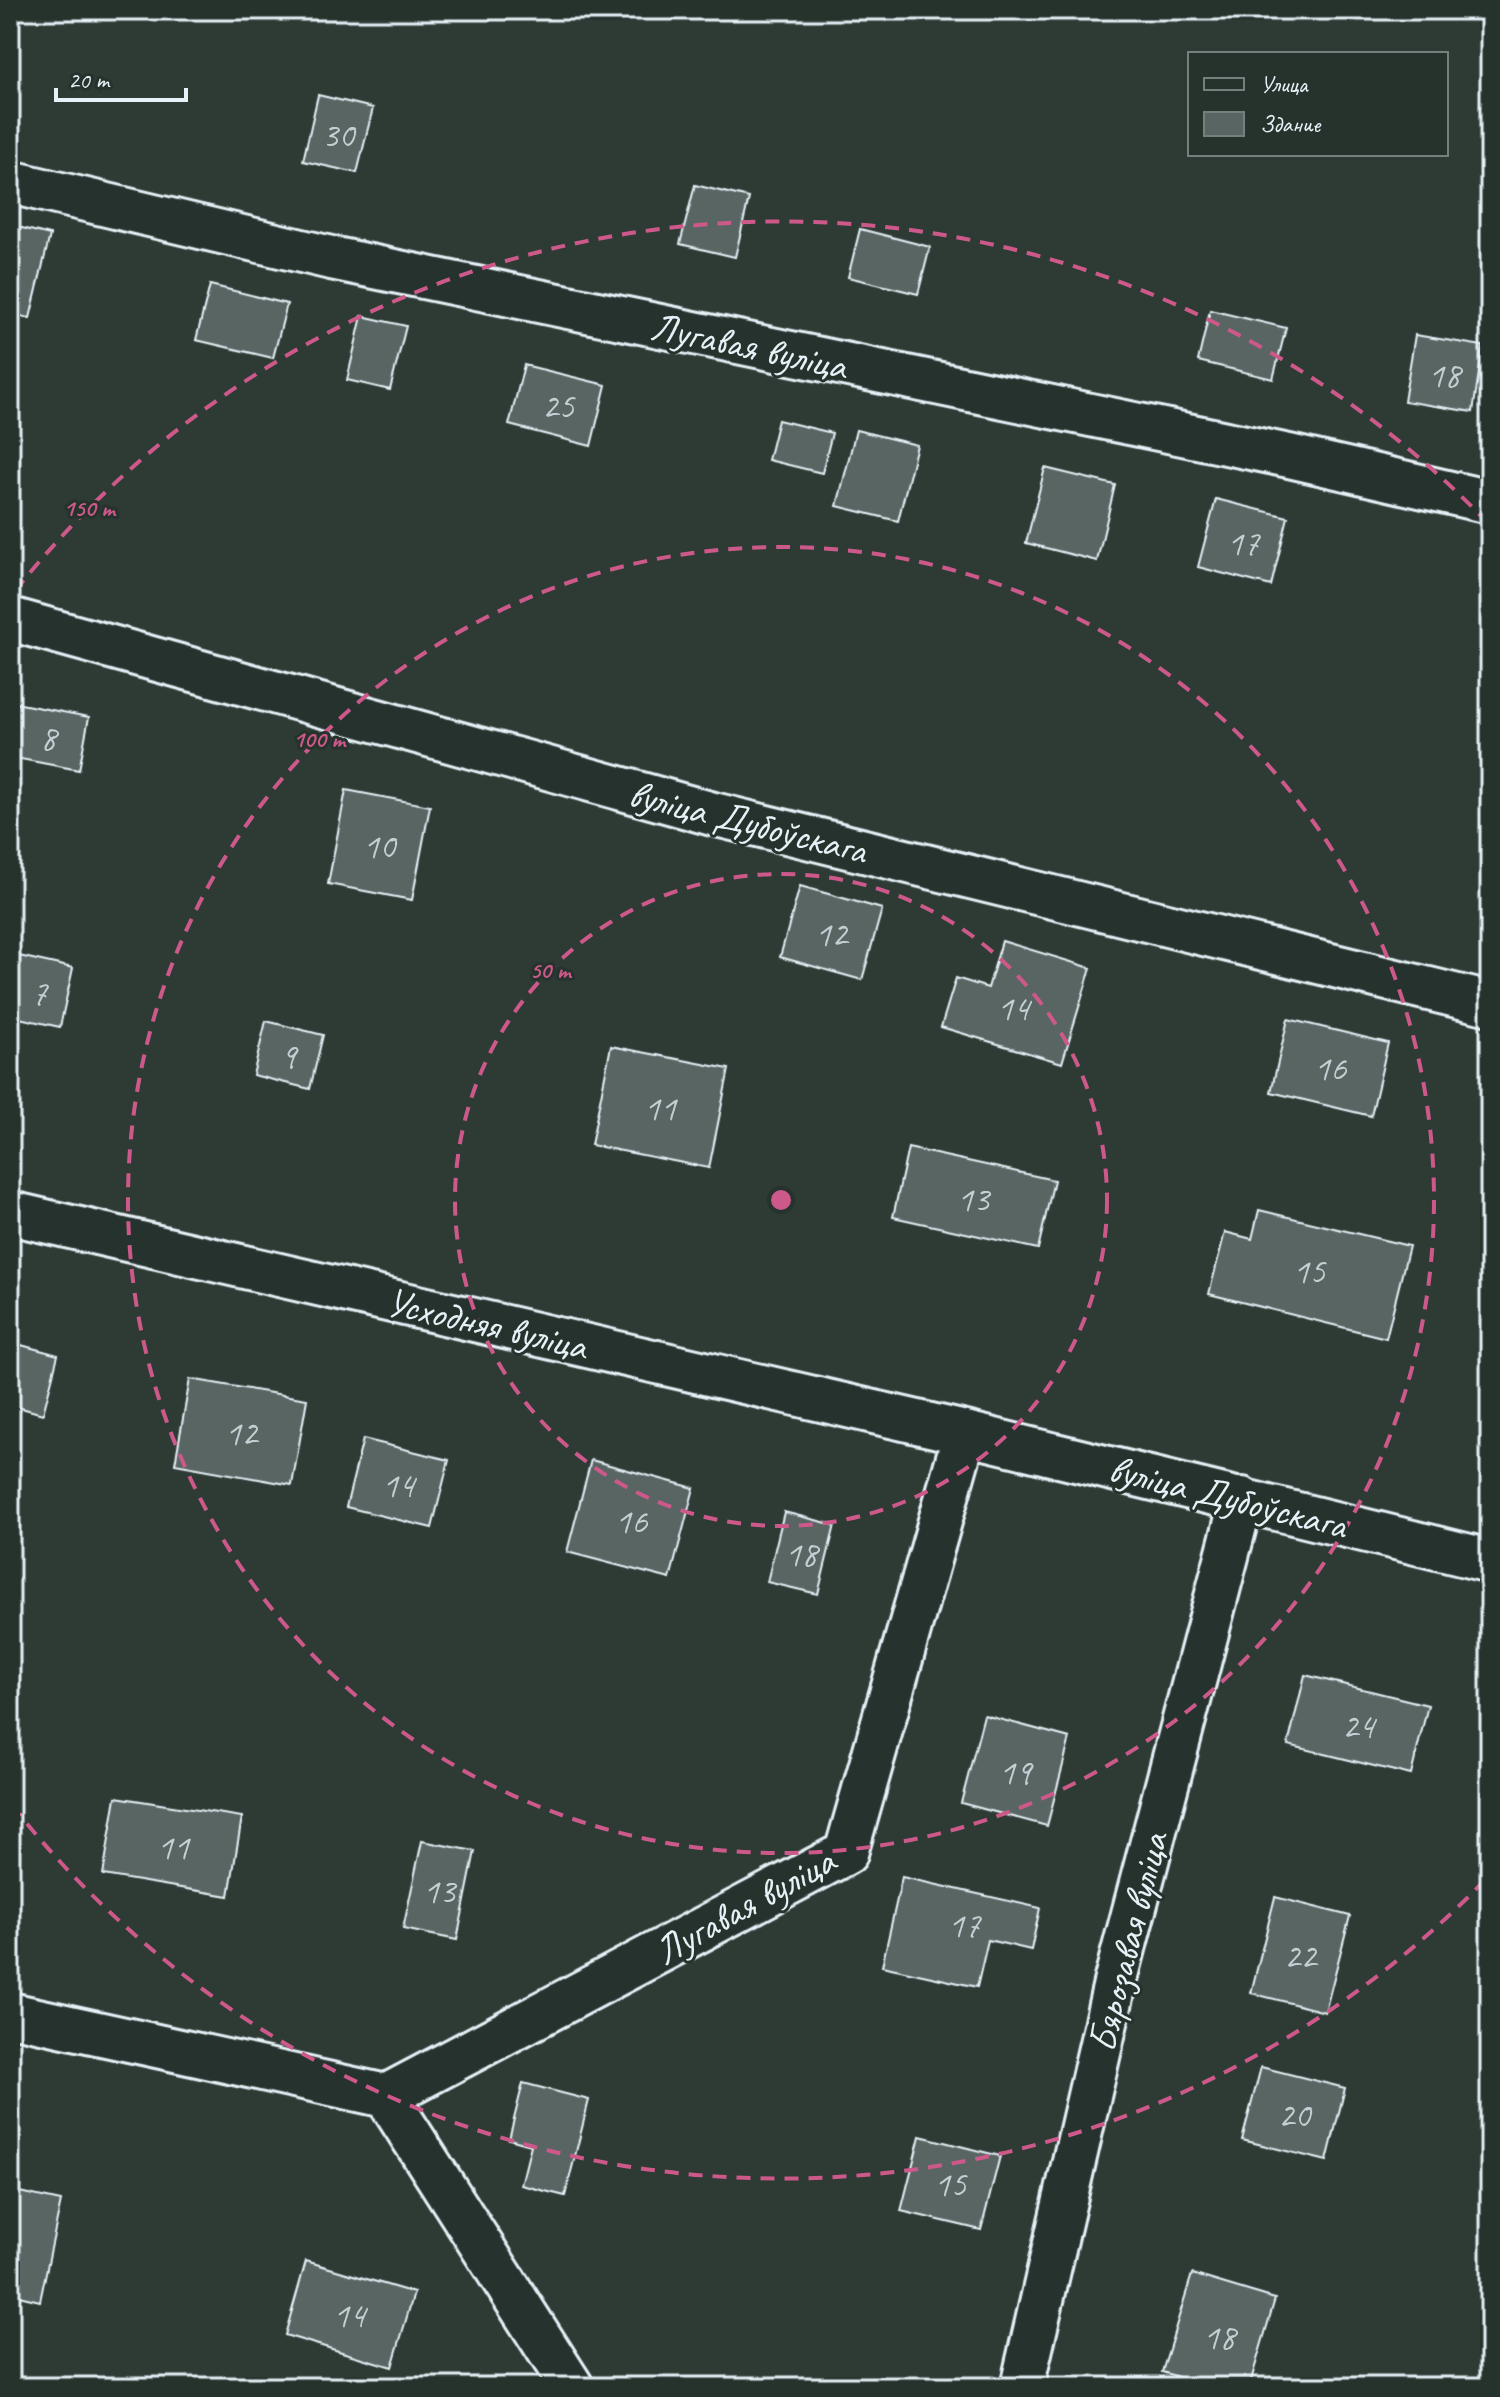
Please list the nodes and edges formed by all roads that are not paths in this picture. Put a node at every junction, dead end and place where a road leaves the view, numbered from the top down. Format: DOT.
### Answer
graph roads {
  1 [pos="10,182"];
  2 [pos="1490,502"];
  3 [pos="10,619"];
  4 [pos="1490,1004"];
  5 [pos="10,1213"];
  6 [pos="965,1433"];
  7 [pos="1242,1499"];
  8 [pos="1490,1561"];
  9 [pos="10,2014"];
  10 [pos="386,2096"];
  11 [pos="572,2387"];
  12 [pos="1022,2387"];
  1 -- 2 [label="street, Лугавая вуліца"];
  3 -- 4 [label="street, вуліца Дубоўскага"];
  5 -- 6 [label="street, Усходняя вуліца"];
  6 -- 7 [label="street, вуліца Дубоўскага"];
  6 -- 10 [label="street, Лугавая вуліца"];
  7 -- 8 [label="street, вуліца Дубоўскага"];
  7 -- 12 [label="street, Бярозавая вуліца"];
  9 -- 10 [label="street"];
  10 -- 11 [label="street"];
}
